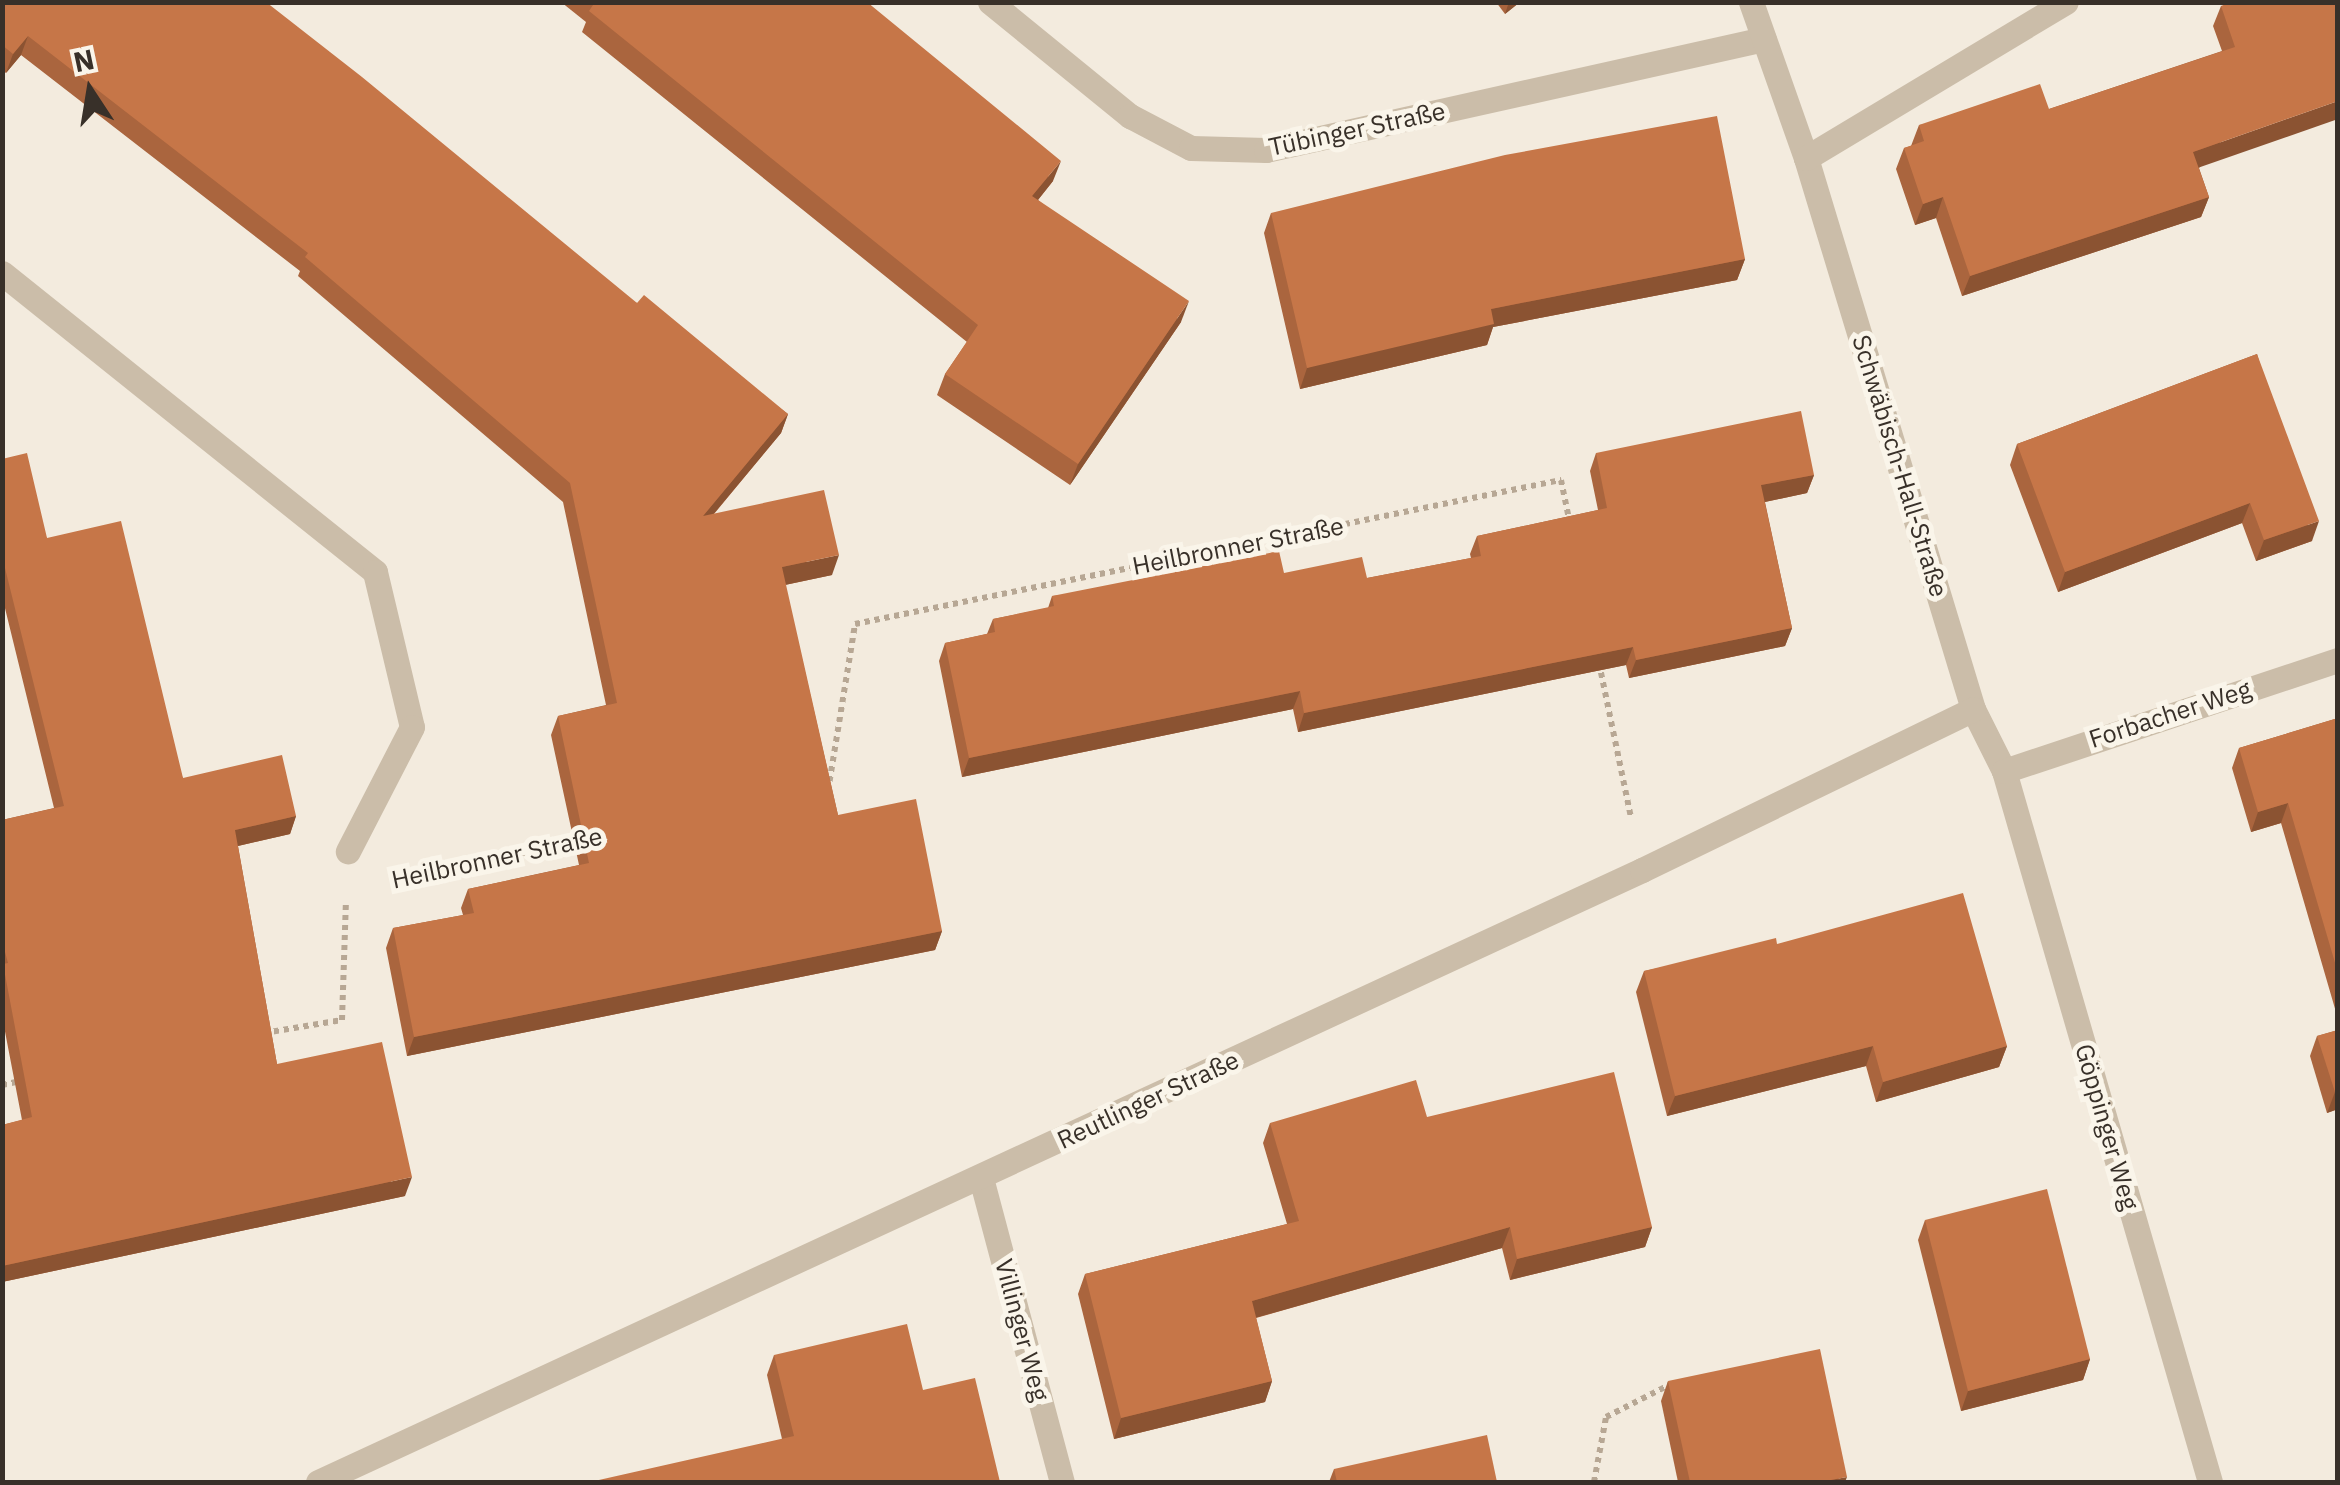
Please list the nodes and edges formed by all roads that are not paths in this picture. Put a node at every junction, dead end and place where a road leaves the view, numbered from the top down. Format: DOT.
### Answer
graph roads {
  1 [pos="990,2"];
  2 [pos="1751,2"];
  3 [pos="2066,2"];
  4 [pos="1764,39"];
  5 [pos="1806,158"];
  6 [pos="2,272"];
  7 [pos="2338,660"];
  8 [pos="1973,709"];
  9 [pos="2004,770"];
  10 [pos="348,851"];
  11 [pos="982,1178"];
  12 [pos="318,1482"];
  13 [pos="1062,1482"];
  14 [pos="2210,1482"];
  1 -- 4 [label="street, Tübinger Straße"];
  2 -- 4 [label="street, Schwäbisch-Hall-Straße"];
  3 -- 5 [label="street"];
  4 -- 5 [label="street, Schwäbisch-Hall-Straße"];
  5 -- 8 [label="street, Schwäbisch-Hall-Straße"];
  6 -- 10 [label="street"];
  7 -- 9 [label="street, Forbacher Weg"];
  8 -- 9 [label="street, Schwäbisch-Hall-Straße"];
  8 -- 11 [label="street, Reutlinger Straße"];
  9 -- 14 [label="street, Göppinger Weg"];
  11 -- 12 [label="street, Reutlinger Straße"];
  11 -- 13 [label="street, Villinger Weg"];
}
